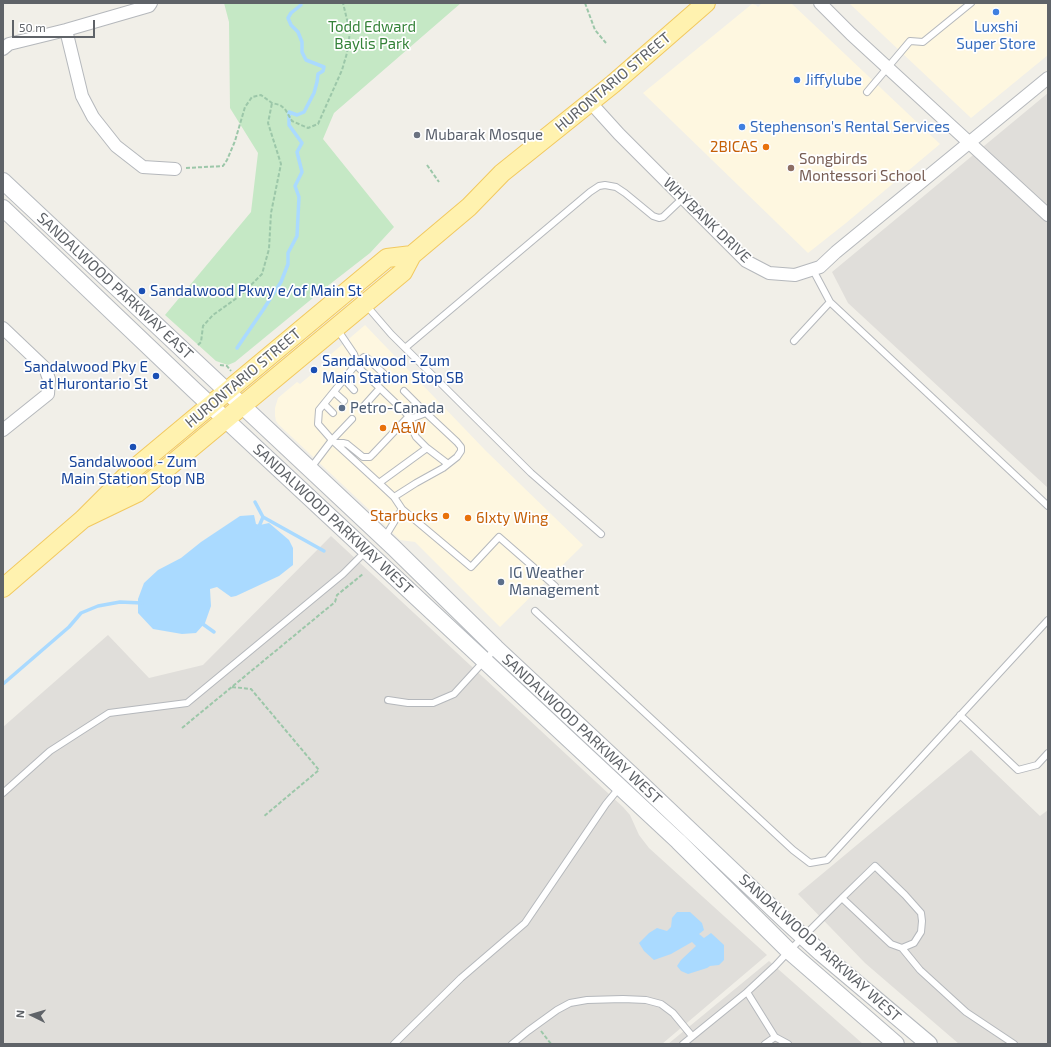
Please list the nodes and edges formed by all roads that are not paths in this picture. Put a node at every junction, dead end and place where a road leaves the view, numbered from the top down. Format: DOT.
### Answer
graph roads {
  1 [pos="151,3"];
  2 [pos="706,3"];
  3 [pos="820,3"];
  4 [pos="971,3"];
  5 [pos="66,30"];
  6 [pos="3,49"];
  7 [pos="889,67"];
  8 [pos="1048,78"];
  9 [pos="867,92"];
  10 [pos="590,102"];
  11 [pos="969,143"];
  12 [pos="175,169"];
  13 [pos="3,181"];
  14 [pos="683,198"];
  15 [pos="3,208"];
  16 [pos="1048,215"];
  17 [pos="412,255"];
  18 [pos="813,270"];
  19 [pos="830,302"];
  20 [pos="365,304"];
  21 [pos="3,328"];
  22 [pos="336,328"];
  23 [pos="794,341"];
  24 [pos="405,348"];
  25 [pos="357,363"];
  26 [pos="384,374"];
  27 [pos="344,379"];
  28 [pos="380,388"];
  29 [pos="354,390"];
  30 [pos="227,391"];
  31 [pos="404,391"];
  32 [pos="334,392"];
  33 [pos="362,397"];
  34 [pos="344,401"];
  35 [pos="324,404"];
  36 [pos="210,405"];
  37 [pos="243,406"];
  38 [pos="426,412"];
  39 [pos="333,413"];
  40 [pos="409,418"];
  41 [pos="226,419"];
  42 [pos="352,419"];
  43 [pos="340,421"];
  44 [pos="345,426"];
  45 [pos="3,430"];
  46 [pos="334,442"];
  47 [pos="427,448"];
  48 [pos="448,464"];
  49 [pos="310,469"];
  50 [pos="379,482"];
  51 [pos="394,497"];
  52 [pos="1048,506"];
  53 [pos="402,509"];
  54 [pos="83,519"];
  55 [pos="600,534"];
  56 [pos="384,539"];
  57 [pos="366,551"];
  58 [pos="555,586"];
  59 [pos="3,588"];
  60 [pos="535,611"];
  61 [pos="1048,620"];
  62 [pos="496,648"];
  63 [pos="484,660"];
  64 [pos="388,700"];
  65 [pos="960,715"];
  66 [pos="1048,753"];
  67 [pos="626,781"];
  68 [pos="3,793"];
  69 [pos="842,898"];
  70 [pos="804,937"];
  71 [pos="902,948"];
  72 [pos="789,951"];
  73 [pos="747,992"];
  74 [pos="692,1036"];
  75 [pos="775,1037"];
  76 [pos="394,1044"];
  77 [pos="512,1044"];
  78 [pos="683,1044"];
  79 [pos="765,1044"];
  80 [pos="788,1044"];
  81 [pos="896,1044"];
  82 [pos="929,1044"];
  83 [pos="1014,1044"];
  1 -- 5 [label="street"];
  2 -- 10 [label="main road, HURONTARIO STREET"];
  3 -- 7 [label="street"];
  4 -- 7 [label="lane"];
  5 -- 6 [label="street"];
  5 -- 12 [label="street"];
  7 -- 9 [label="lane"];
  7 -- 11 [label="street"];
  8 -- 11 [label="street, WHYBANK DRIVE"];
  10 -- 14 [label="street, WHYBANK DRIVE"];
  10 -- 17 [label="main road, HURONTARIO STREET"];
  11 -- 16 [label="street"];
  11 -- 18 [label="street, WHYBANK DRIVE"];
  13 -- 30 [label="main road, SANDALWOOD PARKWAY EAST"];
  14 -- 18 [label="street, WHYBANK DRIVE"];
  14 -- 24 [label="lane"];
  15 -- 36 [label="main road, SANDALWOOD PARKWAY EAST"];
  17 -- 20 [label="main road, HURONTARIO STREET"];
  17 -- 30 [label="main road, HURONTARIO STREET"];
  18 -- 19 [label="lane"];
  19 -- 23 [label="lane"];
  19 -- 52 [label="lane"];
  20 -- 22 [label="main road, HURONTARIO STREET"];
  20 -- 24 [label="lane"];
  21 -- 45 [label="street"];
  22 -- 25 [label="lane"];
  22 -- 37 [label="main road, HURONTARIO STREET"];
  24 -- 55 [label="lane"];
  25 -- 26 [label="lane"];
  25 -- 27 [label="lane"];
  25 -- 28 [label="lane"];
  27 -- 29 [label="lane"];
  27 -- 32 [label="lane"];
  28 -- 33 [label="lane"];
  28 -- 40 [label="lane"];
  30 -- 36 [label="main road, HURONTARIO STREET"];
  30 -- 37 [label="main road, SANDALWOOD PARKWAY EAST"];
  31 -- 38 [label="lane"];
  32 -- 34 [label="lane"];
  32 -- 35 [label="lane"];
  35 -- 39 [label="lane"];
  35 -- 46 [label="lane"];
  36 -- 41 [label="main road, SANDALWOOD PARKWAY EAST"];
  36 -- 54 [label="main road, HURONTARIO STREET"];
  37 -- 41 [label="main road, HURONTARIO STREET"];
  37 -- 49 [label="main road, SANDALWOOD PARKWAY WEST"];
  38 -- 40 [label="lane"];
  38 -- 48 [label="lane"];
  40 -- 46 [label="lane"];
  40 -- 47 [label="lane"];
  41 -- 54 [label="main road, HURONTARIO STREET"];
  41 -- 57 [label="main road, SANDALWOOD PARKWAY WEST"];
  42 -- 44 [label="lane"];
  43 -- 44 [label="lane"];
  44 -- 46 [label="lane"];
  46 -- 49 [label="lane"];
  46 -- 50 [label="lane"];
  47 -- 48 [label="lane"];
  47 -- 50 [label="lane"];
  48 -- 51 [label="lane"];
  49 -- 56 [label="main road, SANDALWOOD PARKWAY WEST"];
  50 -- 51 [label="lane"];
  51 -- 53 [label="lane"];
  53 -- 56 [label="lane"];
  53 -- 58 [label="lane"];
  54 -- 59 [label="main road, HURONTARIO STREET"];
  56 -- 62 [label="main road, SANDALWOOD PARKWAY WEST"];
  57 -- 63 [label="main road, SANDALWOOD PARKWAY WEST"];
  57 -- 68 [label="lane"];
  60 -- 65 [label="lane"];
  61 -- 65 [label="lane"];
  62 -- 63 [label="lane"];
  62 -- 67 [label="main road, SANDALWOOD PARKWAY WEST"];
  63 -- 64 [label="lane"];
  63 -- 67 [label="main road, SANDALWOOD PARKWAY WEST"];
  65 -- 66 [label="lane"];
  67 -- 70 [label="main road, SANDALWOOD PARKWAY WEST"];
  67 -- 72 [label="main road, SANDALWOOD PARKWAY WEST"];
  67 -- 76 [label="lane"];
  69 -- 70 [label="lane"];
  69 -- 71 [label="lane"];
  69 -- 71 [label="lane"];
  70 -- 72 [label="lane"];
  70 -- 82 [label="main road, SANDALWOOD PARKWAY WEST"];
  71 -- 83 [label="lane"];
  72 -- 73 [label="lane"];
  72 -- 81 [label="main road, SANDALWOOD PARKWAY WEST"];
  73 -- 74 [label="lane"];
  73 -- 75 [label="lane"];
  74 -- 77 [label="lane"];
  74 -- 78 [label="lane"];
  75 -- 79 [label="lane"];
  75 -- 80 [label="lane"];
}
